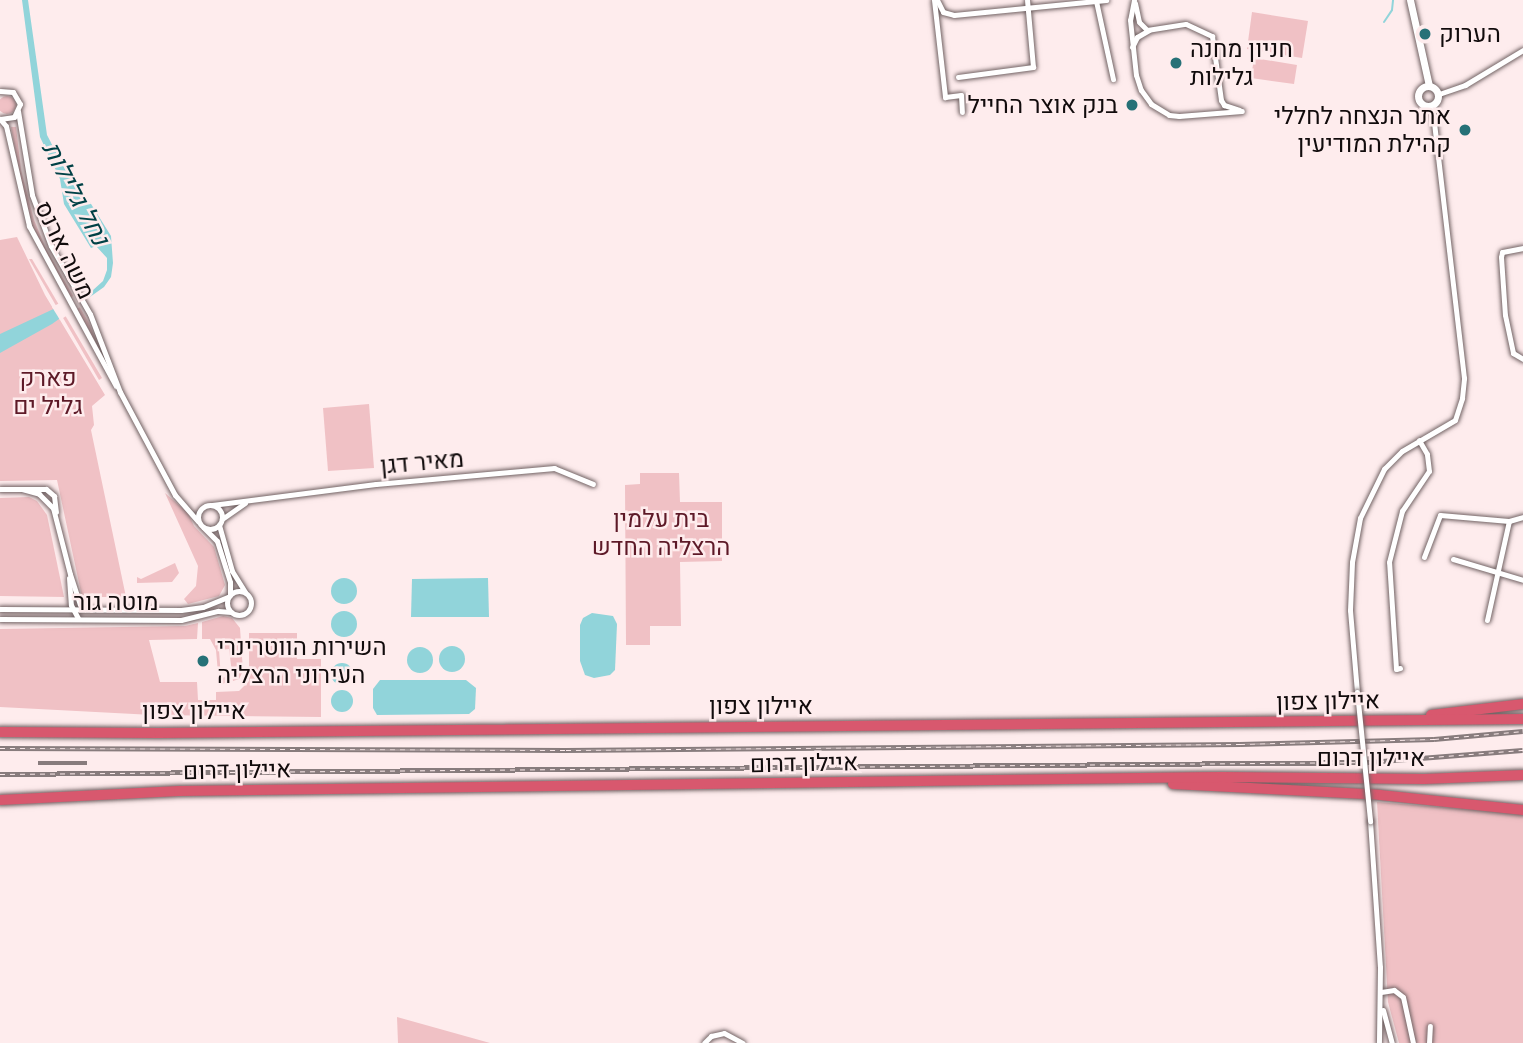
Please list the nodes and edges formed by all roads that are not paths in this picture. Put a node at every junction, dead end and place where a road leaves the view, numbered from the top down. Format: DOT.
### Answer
graph roads {
  1 [pos="935,0"];
  2 [pos="1027,0"];
  3 [pos="1107,0"];
  4 [pos="1134,0"];
  5 [pos="1410,0"];
  6 [pos="1096,1"];
  7 [pos="1028,8"];
  8 [pos="1147,30"];
  9 [pos="1132,48"];
  10 [pos="1523,51"];
  11 [pos="958,77"];
  12 [pos="1113,79"];
  13 [pos="1429,86"];
  14 [pos="0,90"];
  15 [pos="1439,94"];
  16 [pos="1432,106"];
  17 [pos="18,111"];
  18 [pos="962,112"];
  19 [pos="0,119"];
  20 [pos="1523,248"];
  21 [pos="1523,359"];
  22 [pos="119,390"];
  23 [pos="1419,440"];
  24 [pos="593,484"];
  25 [pos="0,489"];
  26 [pos="251,499"];
  27 [pos="184,503"];
  28 [pos="208,505"];
  29 [pos="1523,517"];
  30 [pos="198,521"];
  31 [pos="1509,521"];
  32 [pos="220,523"];
  33 [pos="203,527"];
  34 [pos="1424,557"];
  35 [pos="1453,559"];
  36 [pos="1499,573"];
  37 [pos="70,574"];
  38 [pos="1523,580"];
  39 [pos="245,592"];
  40 [pos="229,596"];
  41 [pos="71,599"];
  42 [pos="78,599"];
  43 [pos="64,608"];
  44 [pos="85,608"];
  45 [pos="0,609"];
  46 [pos="76,612"];
  47 [pos="231,612"];
  48 [pos="0,620"];
  49 [pos="1487,620"];
  50 [pos="1400,668"];
  51 [pos="1523,704"];
  52 [pos="1523,719"];
  53 [pos="1371,722"];
  54 [pos="0,730"];
  55 [pos="1523,775"];
  56 [pos="1088,780"];
  57 [pos="85,796"];
  58 [pos="0,800"];
  59 [pos="1523,810"];
  60 [pos="1381,992"];
  61 [pos="1381,1003"];
  62 [pos="1430,1026"];
  63 [pos="704,1043"];
  64 [pos="743,1043"];
  65 [pos="1379,1043"];
  66 [pos="1392,1043"];
  67 [pos="1413,1043"];
  68 [pos="1429,1043"];
  1 -- 7 [label="street"];
  1 -- 18 [label="street"];
  2 -- 7 [label="street"];
  3 -- 6 [label="street"];
  4 -- 8 [label="street"];
  4 -- 9 [label="street"];
  5 -- 13 [label="street"];
  6 -- 7 [label="street"];
  6 -- 12 [label="street"];
  7 -- 11 [label="street"];
  8 -- 9 [label="street"];
  8 -- 9 [label="street"];
  10 -- 15 [label="street"];
  13 -- 15 [label="street"];
  13 -- 16 [label="street"];
  14 -- 17 [label="street"];
  15 -- 16 [label="street"];
  16 -- 23 [label="street"];
  17 -- 19 [label="street"];
  17 -- 22 [label="street, משה ארנס"];
  19 -- 22 [label="street, משה ארנס"];
  20 -- 21 [label="street"];
  22 -- 27 [label="street, משה ארנס"];
  23 -- 50 [label="street"];
  23 -- 60 [label="street, bridge"];
  24 -- 26 [label="street, מאיר דגן"];
  25 -- 37 [label="street"];
  26 -- 28 [label="street, מאיר דגן"];
  26 -- 32 [label="street, מאיר דגן"];
  27 -- 28 [label="street"];
  27 -- 30 [label="street, משה ארנס"];
  28 -- 30 [label="street"];
  28 -- 32 [label="street"];
  29 -- 31 [label="street"];
  30 -- 33 [label="street"];
  31 -- 34 [label="street"];
  31 -- 36 [label="street"];
  32 -- 33 [label="street"];
  32 -- 39 [label="street"];
  33 -- 40 [label="street"];
  35 -- 36 [label="street"];
  36 -- 38 [label="street"];
  36 -- 49 [label="street"];
  37 -- 41 [label="street"];
  37 -- 42 [label="street"];
  39 -- 40 [label="street"];
  39 -- 47 [label="street"];
  40 -- 44 [label="street, מוטה גור"];
  40 -- 47 [label="street"];
  41 -- 43 [label="street"];
  41 -- 46 [label="street"];
  42 -- 44 [label="street"];
  42 -- 46 [label="street"];
  43 -- 45 [label="street, מוטה גור"];
  43 -- 46 [label="street, מוטה גור"];
  44 -- 46 [label="street, מוטה גור"];
  46 -- 47 [label="street, מוטה גור"];
  46 -- 48 [label="street, מוטה גור"];
  51 -- 53 [label="highway"];
  52 -- 53 [label="highway, איילון צפון"];
  53 -- 54 [label="highway, איילון צפון"];
  55 -- 56 [label="highway, איילון דרום"];
  56 -- 57 [label="highway, איילון דרום"];
  56 -- 59 [label="highway"];
  57 -- 58 [label="highway, איילון דרום"];
  57 -- 58 [label="highway, איילון דרום"];
  60 -- 61 [label="street"];
  60 -- 67 [label="street"];
  61 -- 65 [label="street"];
  61 -- 66 [label="street"];
  62 -- 68 [label="street"];
  63 -- 64 [label="street"];
}
